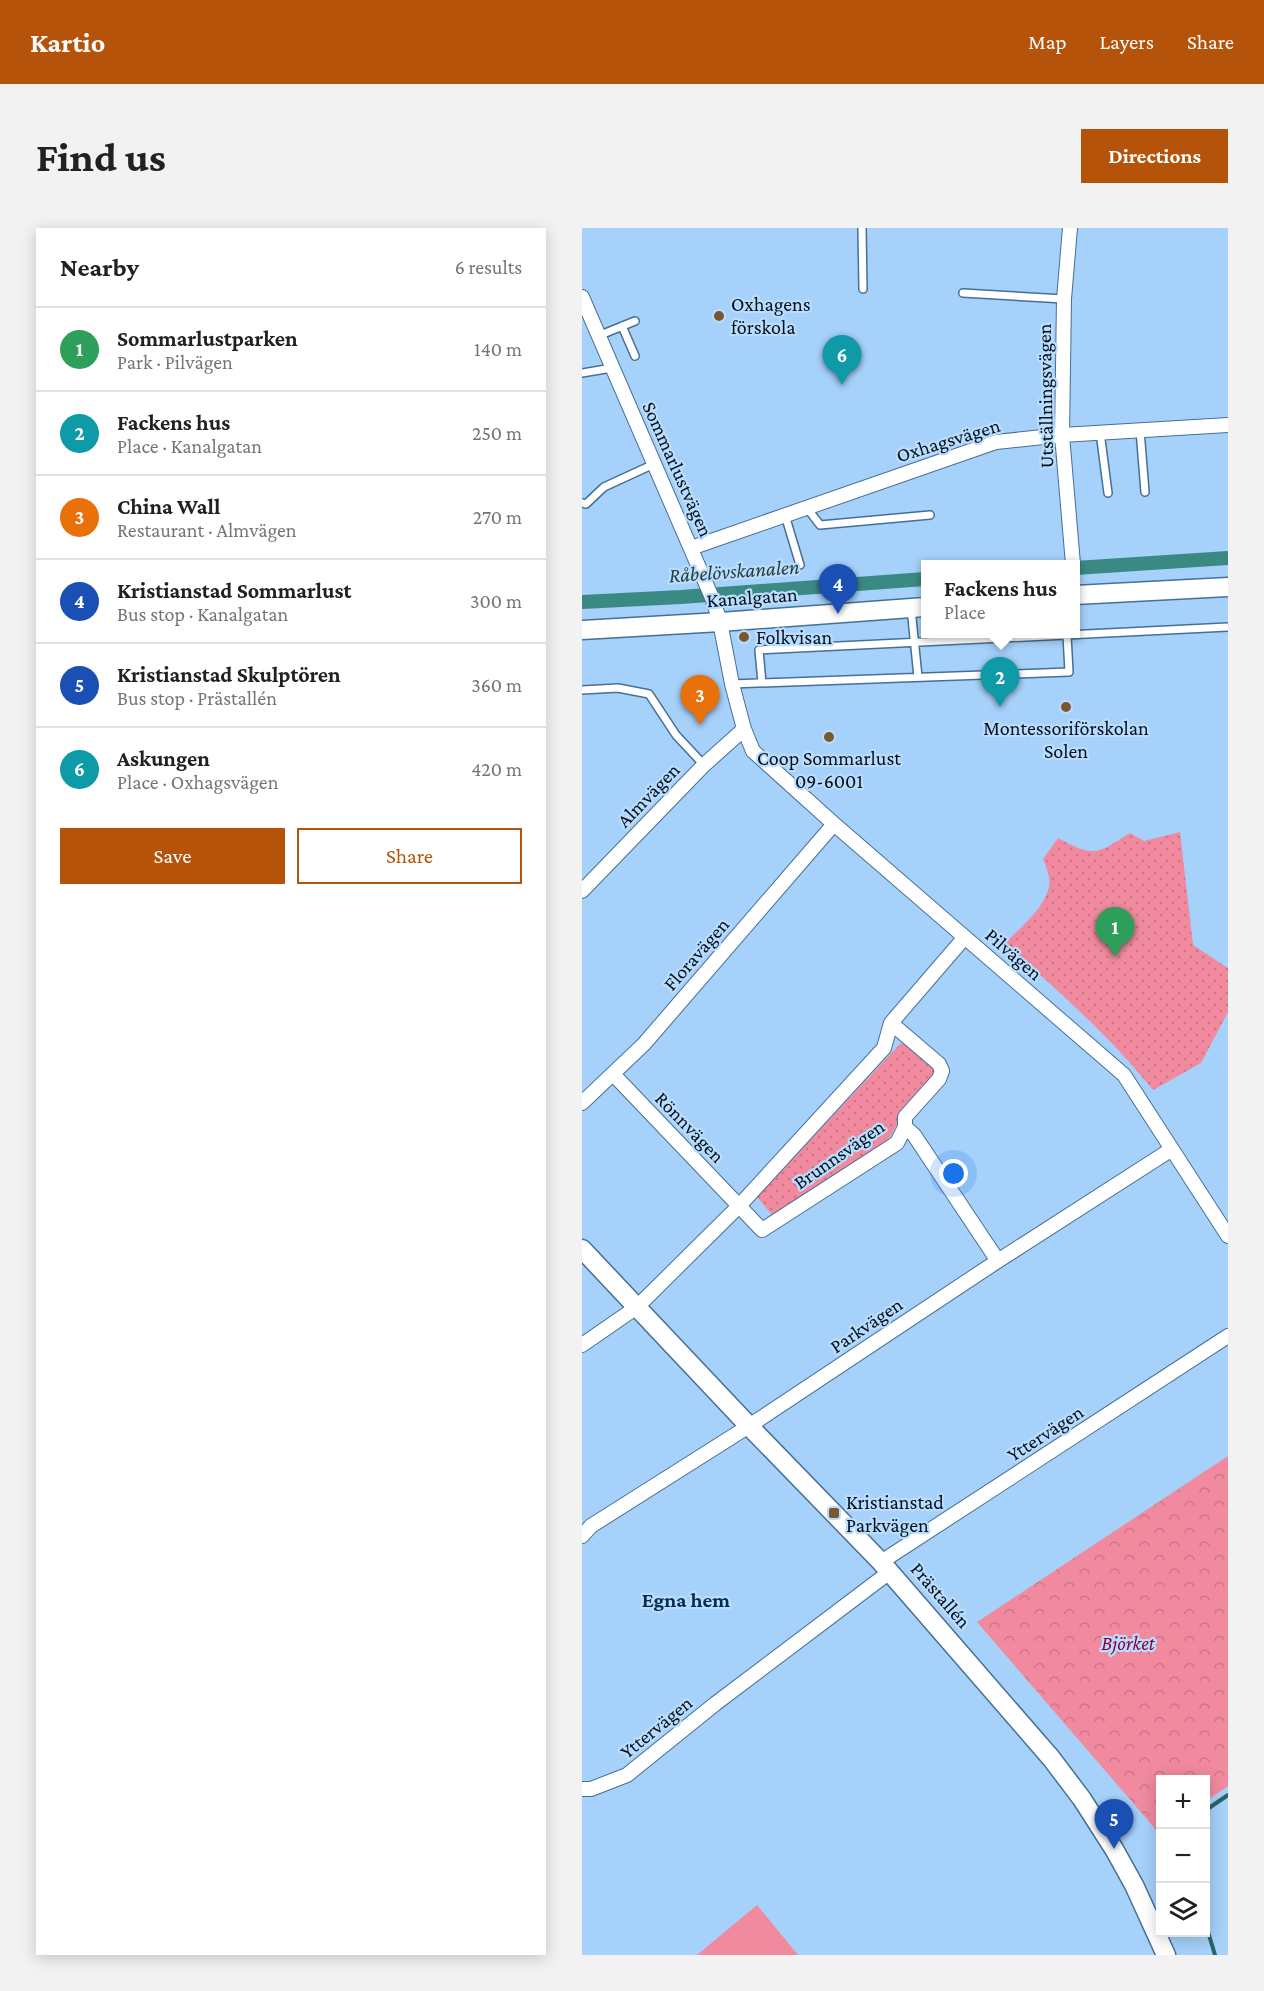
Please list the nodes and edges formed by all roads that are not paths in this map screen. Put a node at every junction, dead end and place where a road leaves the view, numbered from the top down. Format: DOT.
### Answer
graph roads {
  1 [pos="862,228"];
  2 [pos="1070,228"];
  3 [pos="863,289"];
  4 [pos="963,293"];
  5 [pos="582,297"];
  6 [pos="1064,299"];
  7 [pos="635,321"];
  8 [pos="622,326"];
  9 [pos="598,336"];
  10 [pos="635,356"];
  11 [pos="612,368"];
  12 [pos="582,373"];
  13 [pos="1228,425"];
  14 [pos="1140,430"];
  15 [pos="1100,432"];
  16 [pos="1062,435"];
  17 [pos="654,464"];
  18 [pos="1145,492"];
  19 [pos="1108,493"];
  20 [pos="582,503"];
  21 [pos="807,508"];
  22 [pos="785,515"];
  23 [pos="930,515"];
  24 [pos="691,548"];
  25 [pos="1072,560"];
  26 [pos="800,565"];
  27 [pos="1228,587"];
  28 [pos="1080,595"];
  29 [pos="918,607"];
  30 [pos="720,622"];
  31 [pos="1228,627"];
  32 [pos="582,630"];
  33 [pos="1080,634"];
  34 [pos="1001,638"];
  35 [pos="1066,638"];
  36 [pos="915,642"];
  37 [pos="918,677"];
  38 [pos="762,683"];
  39 [pos="732,684"];
  40 [pos="582,690"];
  41 [pos="744,729"];
  42 [pos="704,765"];
  43 [pos="834,824"];
  44 [pos="582,891"];
  45 [pos="965,937"];
  46 [pos="891,1023"];
  47 [pos="613,1074"];
  48 [pos="582,1103"];
  49 [pos="905,1127"];
  50 [pos="1172,1149"];
  51 [pos="739,1206"];
  52 [pos="1228,1236"];
  53 [pos="582,1249"];
  54 [pos="998,1261"];
  55 [pos="637,1307"];
  56 [pos="1228,1336"];
  57 [pos="582,1345"];
  58 [pos="749,1426"];
  59 [pos="582,1536"];
  60 [pos="886,1566"];
  61 [pos="582,1789"];
  62 [pos="1167,1955"];
  1 -- 3 [label="lane"];
  2 -- 6 [label="street, Utställningsvägen"];
  4 -- 6 [label="lane"];
  5 -- 9 [label="street, Sommarlustvägen"];
  6 -- 16 [label="street, Utställningsvägen"];
  7 -- 8 [label="lane"];
  8 -- 9 [label="lane"];
  8 -- 10 [label="lane"];
  9 -- 11 [label="street, Sommarlustvägen"];
  11 -- 12 [label="lane"];
  11 -- 17 [label="street, Sommarlustvägen"];
  13 -- 14 [label="street, Oxhagsvägen"];
  14 -- 15 [label="street, Oxhagsvägen"];
  14 -- 18 [label="lane"];
  15 -- 16 [label="street, Oxhagsvägen"];
  15 -- 19 [label="lane"];
  16 -- 21 [label="street, Oxhagsvägen"];
  16 -- 25 [label="street, Utställningsvägen"];
  17 -- 20 [label="lane"];
  17 -- 24 [label="street, Sommarlustvägen"];
  21 -- 22 [label="street, Oxhagsvägen"];
  21 -- 23 [label="lane"];
  22 -- 24 [label="street, Oxhagsvägen"];
  22 -- 26 [label="lane"];
  24 -- 30 [label="street, Sommarlustvägen"];
  27 -- 28 [label="street"];
  29 -- 30 [label="street, Kanalgatan"];
  29 -- 36 [label="lane"];
  30 -- 32 [label="street, Kanalgatan"];
  30 -- 39 [label="street, Sommarlustvägen"];
  31 -- 33 [label="lane"];
  34 -- 36 [label="lane"];
  35 -- 37 [label="lane"];
  36 -- 37 [label="lane"];
  36 -- 38 [label="lane"];
  37 -- 38 [label="lane"];
  38 -- 39 [label="lane"];
  39 -- 41 [label="street, Sommarlustvägen"];
  40 -- 42 [label="lane"];
  41 -- 42 [label="street, Almvägen"];
  41 -- 43 [label="street, Pilvägen"];
  42 -- 44 [label="street, Almvägen"];
  43 -- 45 [label="street, Pilvägen"];
  43 -- 47 [label="street, Floravägen"];
  45 -- 46 [label="street, Brunnsvägen"];
  45 -- 50 [label="street, Pilvägen"];
  46 -- 49 [label="street, Brunnsvägen"];
  46 -- 51 [label="street, Brunnsvägen"];
  47 -- 48 [label="street, Floravägen"];
  47 -- 51 [label="street, Rönnvägen"];
  49 -- 51 [label="street, Brunnsvägen"];
  49 -- 54 [label="street"];
  50 -- 52 [label="street, Pilvägen"];
  50 -- 54 [label="street, Parkvägen"];
  51 -- 55 [label="street, Brunnsvägen"];
  53 -- 55 [label="street, Prästallén"];
  54 -- 58 [label="street, Parkvägen"];
  55 -- 57 [label="street, Brunnsvägen"];
  55 -- 58 [label="street, Prästallén"];
  56 -- 60 [label="street, Yttervägen"];
  58 -- 59 [label="street, Parkvägen"];
  58 -- 60 [label="street, Prästallén"];
  60 -- 61 [label="street, Yttervägen"];
  60 -- 62 [label="street, Prästallén"];
}
